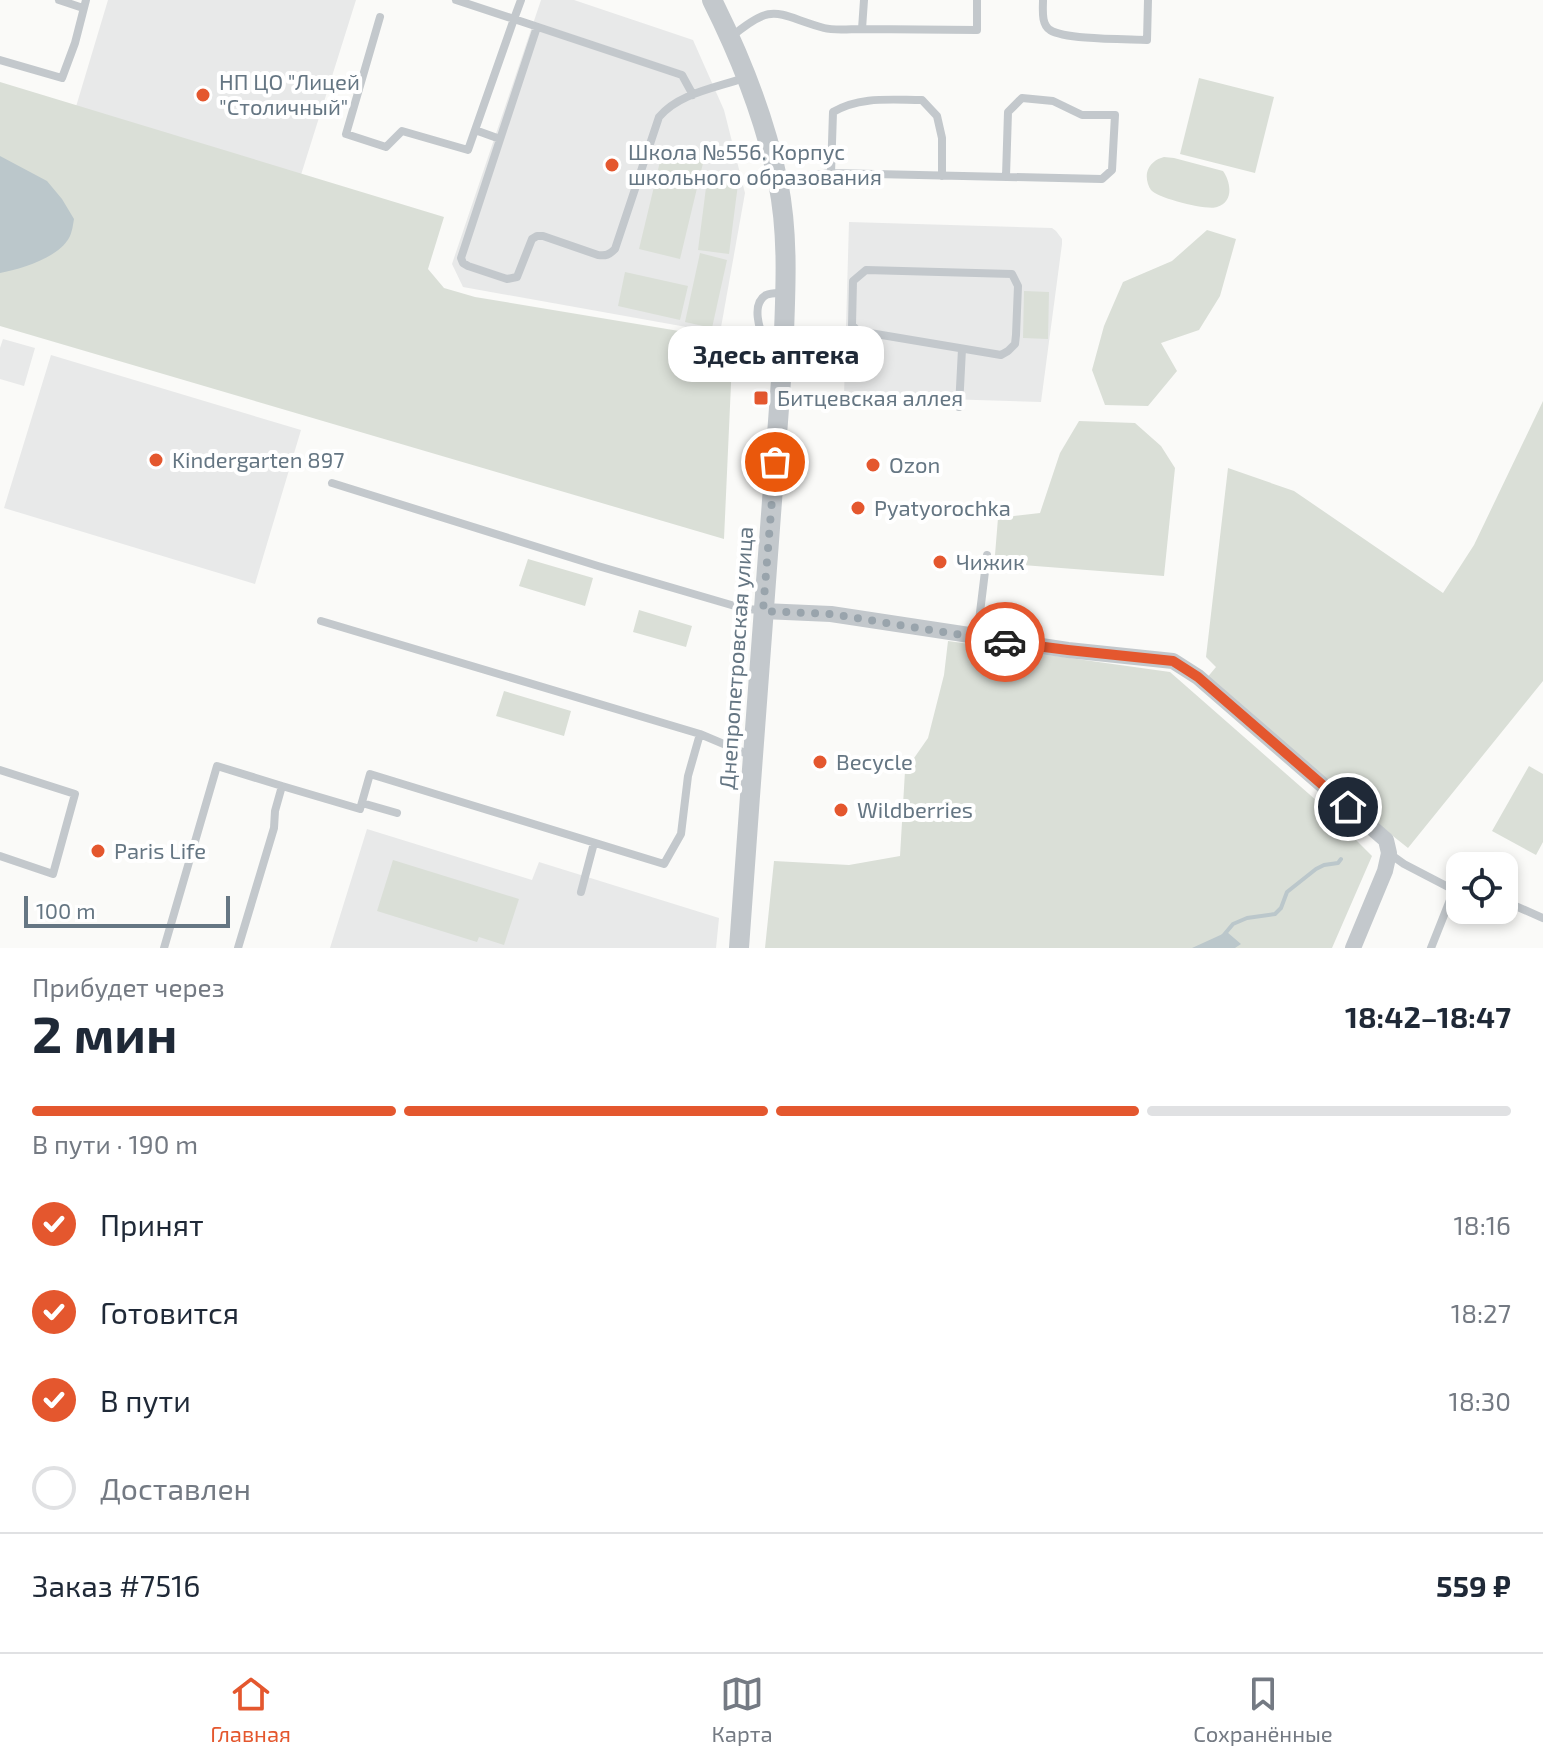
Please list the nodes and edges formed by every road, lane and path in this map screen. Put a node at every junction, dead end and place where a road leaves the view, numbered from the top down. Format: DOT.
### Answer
graph roads {
  1 [pos="59,0"];
  2 [pos="456,0"];
  3 [pos="521,0"];
  4 [pos="712,0"];
  5 [pos="864,0"];
  6 [pos="977,0"];
  7 [pos="1043,0"];
  8 [pos="1148,0"];
  9 [pos="85,4"];
  10 [pos="380,17"];
  11 [pos="514,19"];
  12 [pos="537,27"];
  13 [pos="862,29"];
  14 [pos="731,37"];
  15 [pos="0,60"];
  16 [pos="747,77"];
  17 [pos="693,95"];
  18 [pos="475,130"];
  19 [pos="500,139"];
  20 [pos="831,173"];
  21 [pos="942,176"];
  22 [pos="1006,176"];
  23 [pos="778,182"];
  24 [pos="962,349"];
  25 [pos="959,407"];
  26 [pos="332,483"];
  27 [pos="987,555"];
  28 [pos="763,611"];
  29 [pos="321,621"];
  30 [pos="977,637"];
  31 [pos="700,734"];
  32 [pos="753,756"];
  33 [pos="0,770"];
  34 [pos="282,786"];
  35 [pos="362,803"];
  36 [pos="397,813"];
  37 [pos="594,843"];
  38 [pos="1389,853"];
  39 [pos="0,856"];
  40 [pos="1446,884"];
  41 [pos="581,892"];
  42 [pos="1518,907"];
  43 [pos="1446,914"];
  44 [pos="1543,918"];
  45 [pos="164,948"];
  46 [pos="238,948"];
  47 [pos="739,948"];
  48 [pos="1353,948"];
  49 [pos="1431,948"];
  1 -- 9 [label="lane"];
  2 -- 11 [label="lane"];
  3 -- 11 [label="lane"];
  4 -- 14 [label="street, Днепропетровская улица"];
  5 -- 13 [label="lane"];
  6 -- 13 [label="lane"];
  7 -- 8 [label="lane"];
  9 -- 15 [label="lane"];
  10 -- 18 [label="lane"];
  11 -- 12 [label="lane"];
  11 -- 18 [label="lane"];
  12 -- 17 [label="lane"];
  12 -- 19 [label="lane"];
  13 -- 14 [label="lane"];
  14 -- 16 [label="street, Днепропетровская улица"];
  16 -- 17 [label="lane"];
  16 -- 23 [label="street, Днепропетровская улица"];
  17 -- 19 [label="lane"];
  18 -- 19 [label="lane"];
  20 -- 21 [label="lane"];
  20 -- 21 [label="lane"];
  20 -- 23 [label="lane"];
  21 -- 22 [label="lane"];
  22 -- 22 [label="lane"];
  23 -- 28 [label="street, Днепропетровская улица"];
  24 -- 24 [label="lane"];
  24 -- 25 [label="lane"];
  26 -- 28 [label="lane"];
  27 -- 30 [label="lane"];
  28 -- 30 [label="street"];
  28 -- 32 [label="street, Днепропетровская улица"];
  29 -- 31 [label="lane"];
  30 -- 38 [label="street"];
  31 -- 32 [label="lane"];
  31 -- 37 [label="lane"];
  32 -- 47 [label="street, Днепропетровская улица"];
  33 -- 39 [label="lane"];
  34 -- 35 [label="lane"];
  34 -- 45 [label="lane"];
  34 -- 46 [label="lane"];
  35 -- 36 [label="lane"];
  35 -- 37 [label="lane"];
  37 -- 41 [label="lane"];
  38 -- 40 [label="lane"];
  38 -- 48 [label="street"];
  42 -- 44 [label="lane"];
  43 -- 49 [label="lane"];
}
